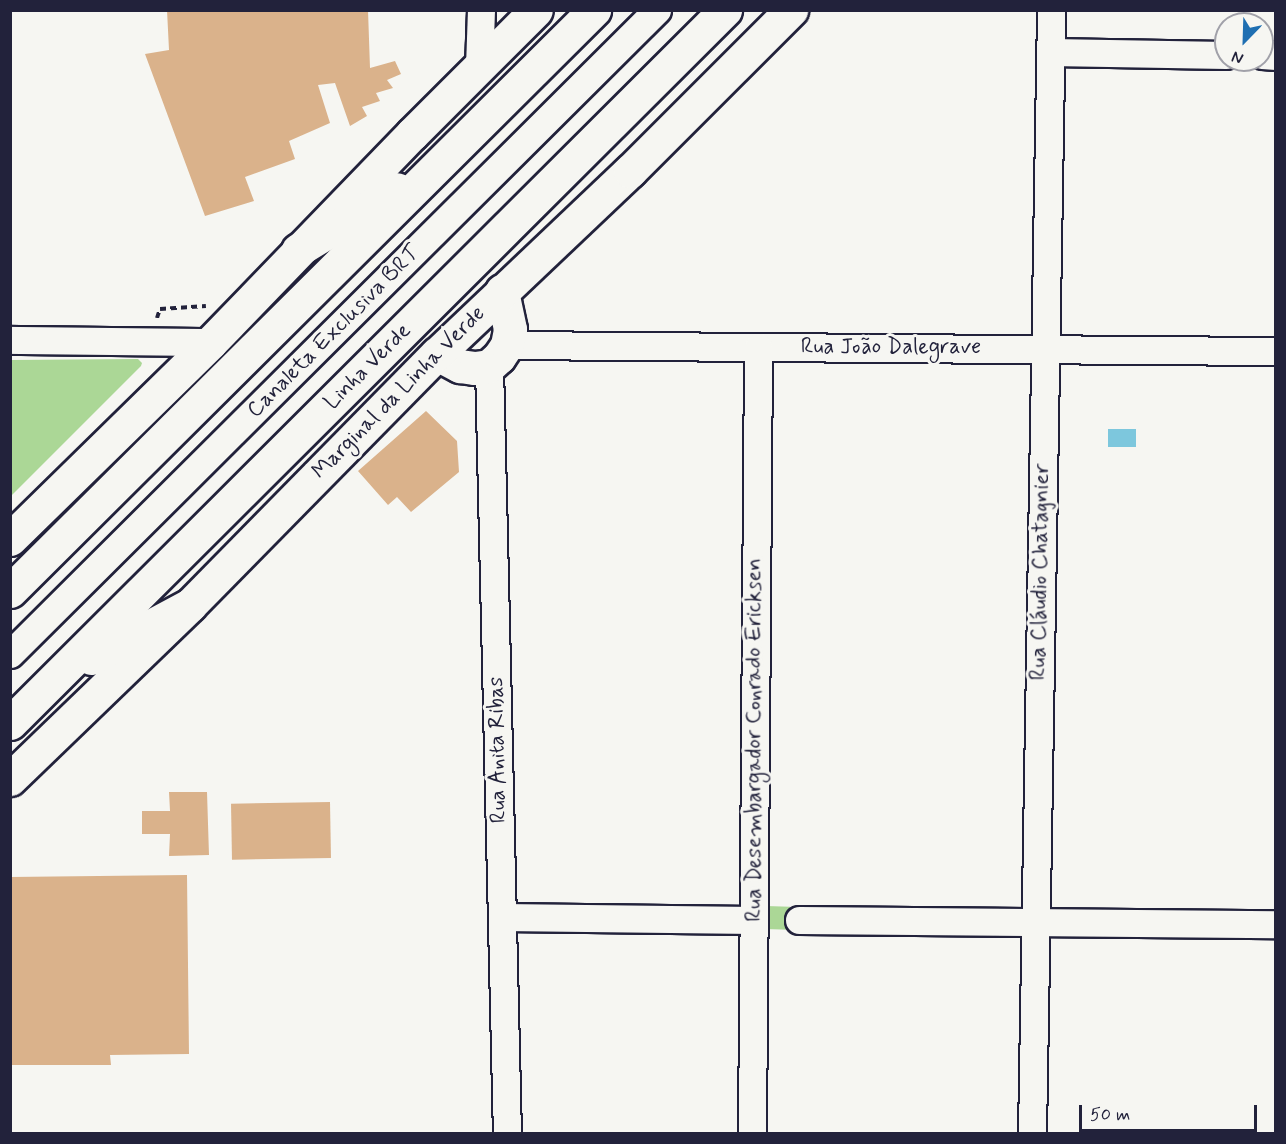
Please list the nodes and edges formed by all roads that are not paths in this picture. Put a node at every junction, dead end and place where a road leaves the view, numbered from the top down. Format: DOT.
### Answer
graph roads {
  1 [pos="481,10"];
  2 [pos="536,10"];
  3 [pos="594,10"];
  4 [pos="657,10"];
  5 [pos="725,10"];
  6 [pos="791,10"];
  7 [pos="1051,10"];
  8 [pos="1050,52"];
  9 [pos="1214,55"];
  10 [pos="479,67"];
  11 [pos="445,160"];
  12 [pos="298,250"];
  13 [pos="502,291"];
  14 [pos="10,340"];
  15 [pos="211,342"];
  16 [pos="758,347"];
  17 [pos="1045,349"];
  18 [pos="1275,351"];
  19 [pos="437,354"];
  20 [pos="498,355"];
  21 [pos="10,539"];
  22 [pos="10,591"];
  23 [pos="190,605"];
  24 [pos="10,654"];
  25 [pos="61,674"];
  26 [pos="10,723"];
  27 [pos="10,779"];
  28 [pos="502,917"];
  29 [pos="754,920"];
  30 [pos="799,920"];
  31 [pos="1036,922"];
  32 [pos="1275,924"];
  33 [pos="507,1134"];
  34 [pos="752,1134"];
  35 [pos="1032,1134"];
  1 -- 10 [label="street"];
  2 -- 10 [label="main road"];
  3 -- 11 [label="main road"];
  4 -- 24 [label="street, Canaleta Exclusiva BRT"];
  5 -- 25 [label="main road, Linha Verde"];
  6 -- 13 [label="main road, Marginal da Linha Verde"];
  7 -- 8 [label="street, Rua Cláudio Chatagnier"];
  8 -- 9 [label="street"];
  8 -- 17 [label="street, Rua Cláudio Chatagnier"];
  10 -- 12 [label="main road"];
  11 -- 12 [label="main road"];
  11 -- 22 [label="main road"];
  12 -- 15 [label="main road"];
  13 -- 19 [label="main road, Marginal da Linha Verde"];
  13 -- 20 [label="main road"];
  14 -- 15 [label="street"];
  15 -- 21 [label="main road"];
  16 -- 17 [label="street, Rua João Dalegrave"];
  16 -- 20 [label="street, Rua João Dalegrave"];
  16 -- 29 [label="street, Rua Desembargador Conrado Ericksen"];
  17 -- 18 [label="street, Rua João Dalegrave"];
  17 -- 31 [label="street, Rua Cláudio Chatagnier"];
  19 -- 20 [label="main road"];
  19 -- 23 [label="main road, Marginal da Linha Verde"];
  20 -- 28 [label="street, Rua Anita Ribas"];
  23 -- 25 [label="main road"];
  23 -- 27 [label="main road, Marginal da Linha Verde"];
  25 -- 26 [label="main road, Linha Verde"];
  28 -- 29 [label="street"];
  28 -- 33 [label="street, Rua Anita Ribas"];
  29 -- 34 [label="street, Rua Desembargador Conrado Ericksen"];
  30 -- 31 [label="street"];
  31 -- 32 [label="street"];
  31 -- 35 [label="street, Rua Cláudio Chatagnier"];
}
